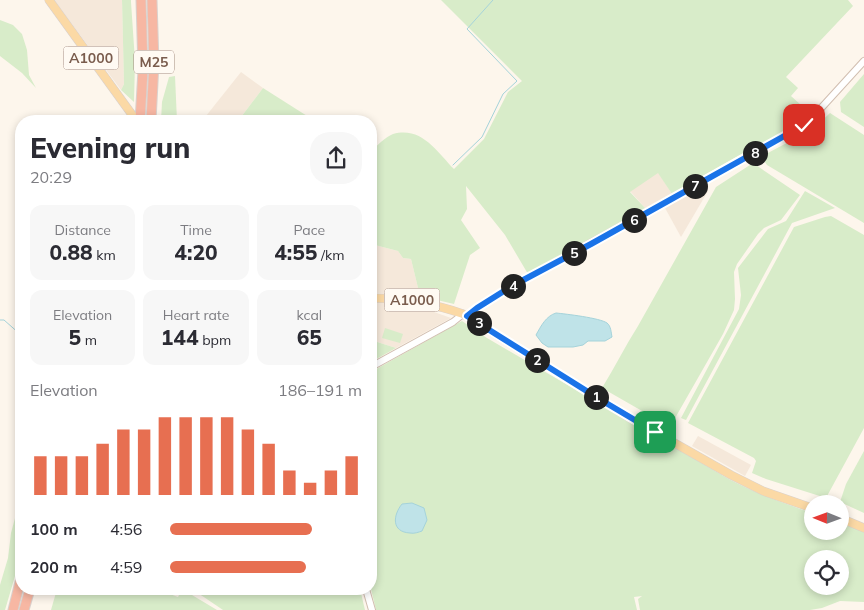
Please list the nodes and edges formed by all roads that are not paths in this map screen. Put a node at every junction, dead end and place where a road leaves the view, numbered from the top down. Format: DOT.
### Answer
graph roads {
  1 [pos="49,0"];
  2 [pos="140,0"];
  3 [pos="152,0"];
  4 [pos="864,61"];
  5 [pos="137,115"];
  6 [pos="138,115"];
  7 [pos="151,115"];
  8 [pos="377,298"];
  9 [pos="465,315"];
  10 [pos="377,364"];
  11 [pos="804,505"];
  12 [pos="849,522"];
  13 [pos="864,528"];
  14 [pos="16,595"];
  15 [pos="28,595"];
  16 [pos="368,595"];
  17 [pos="12,610"];
  18 [pos="24,610"];
  19 [pos="372,610"];
  1 -- 5 [label="main road, A1000"];
  2 -- 6 [label="highway, M25"];
  3 -- 7 [label="highway, M25"];
  4 -- 9 [label="street"];
  8 -- 9 [label="main road, A1000"];
  9 -- 10 [label="street"];
  9 -- 11 [label="main road, A1000"];
  12 -- 13 [label="main road"];
  14 -- 17 [label="highway"];
  15 -- 18 [label="highway"];
  16 -- 19 [label="street"];
}
